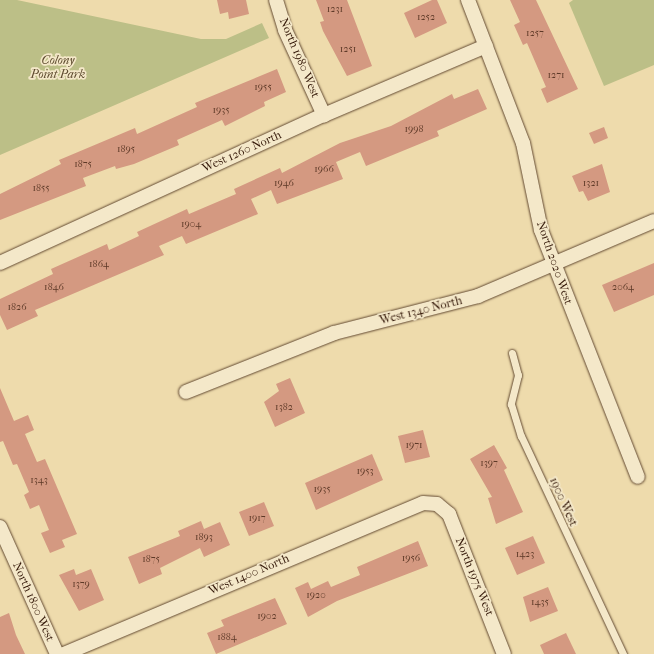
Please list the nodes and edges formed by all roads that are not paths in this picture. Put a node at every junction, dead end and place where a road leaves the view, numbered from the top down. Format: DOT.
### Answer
graph roads {
  1 [pos="276,0"];
  2 [pos="468,0"];
  3 [pos="486,46"];
  4 [pos="324,115"];
  5 [pos="654,221"];
  6 [pos="0,263"];
  7 [pos="553,264"];
  8 [pos="512,353"];
  9 [pos="186,392"];
  10 [pos="638,477"];
  11 [pos="437,504"];
  12 [pos="0,527"];
  13 [pos="57,654"];
  14 [pos="64,654"];
  15 [pos="504,654"];
  16 [pos="623,654"];
  1 -- 4 [label="street, North 1980 West"];
  2 -- 3 [label="street, North 2020 West"];
  3 -- 4 [label="street, West 1260 North"];
  3 -- 7 [label="street, North 2020 West"];
  4 -- 6 [label="street, West 1260 North"];
  5 -- 7 [label="street, West 1340 North"];
  7 -- 9 [label="street, West 1340 North"];
  7 -- 10 [label="street, North 2020 West"];
  8 -- 16 [label="lane, 1900 West"];
  11 -- 14 [label="street, West 1400 North"];
  11 -- 15 [label="street, North 1975 West"];
  12 -- 13 [label="street, North 1800 West"];
}
